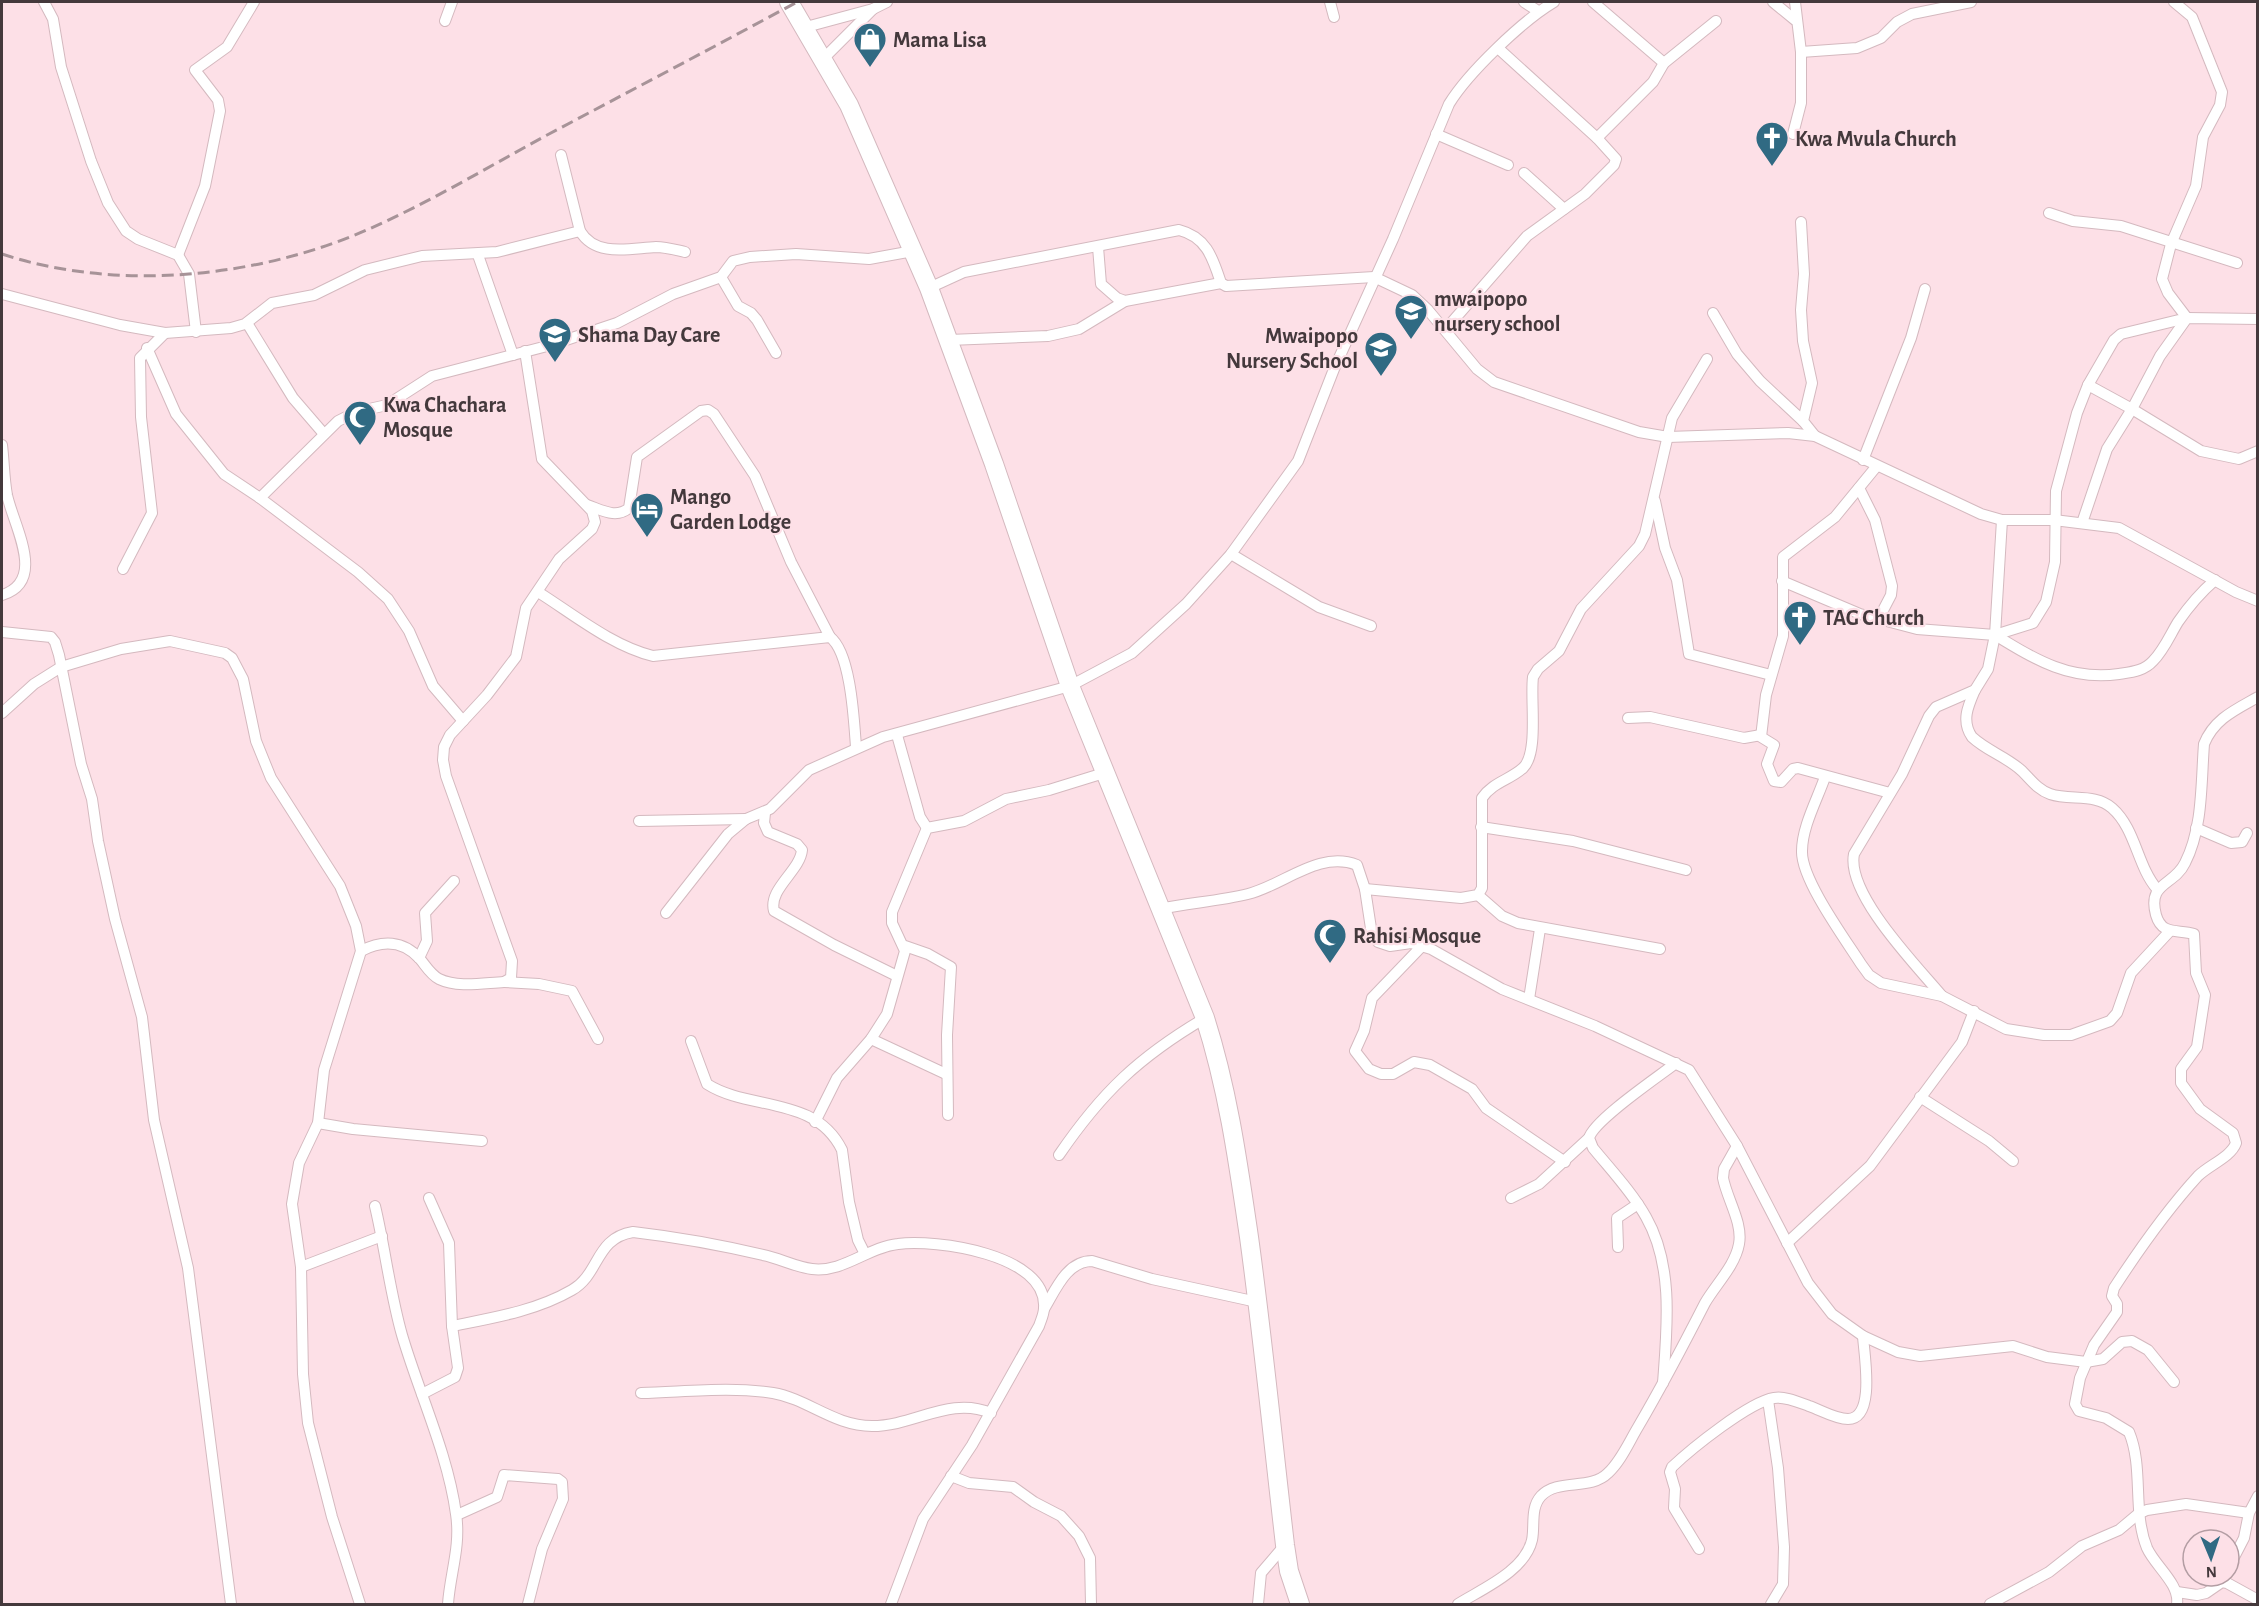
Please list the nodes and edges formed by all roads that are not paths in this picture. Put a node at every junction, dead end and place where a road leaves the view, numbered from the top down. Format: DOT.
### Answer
graph roads {
  1 [pos="44,2"];
  2 [pos="254,2"];
  3 [pos="452,2"];
  4 [pos="789,2"];
  5 [pos="887,2"];
  6 [pos="1330,2"];
  7 [pos="1524,2"];
  8 [pos="1554,2"];
  9 [pos="1593,2"];
  10 [pos="1773,2"];
  11 [pos="1795,2"];
  12 [pos="1971,2"];
  13 [pos="2174,2"];
  14 [pos="1936,5"];
  15 [pos="873,9"];
  16 [pos="1538,11"];
  17 [pos="1334,17"];
  18 [pos="1795,20"];
  19 [pos="445,21"];
  20 [pos="1716,21"];
  21 [pos="806,27"];
  22 [pos="1499,49"];
  23 [pos="1801,52"];
  24 [pos="823,59"];
  25 [pos="1664,63"];
  26 [pos="1436,134"];
  27 [pos="1793,134"];
  28 [pos="1597,138"];
  29 [pos="561,156"];
  30 [pos="1508,165"];
  31 [pos="1524,173"];
  32 [pos="1564,209"];
  33 [pos="2049,213"];
  34 [pos="1801,222"];
  35 [pos="580,231"];
  36 [pos="2171,244"];
  37 [pos="1098,247"];
  38 [pos="913,251"];
  39 [pos="685,252"];
  40 [pos="178,255"];
  41 [pos="478,255"];
  42 [pos="2237,263"];
  43 [pos="1374,276"];
  44 [pos="721,277"];
  45 [pos="1221,283"];
  46 [pos="929,288"];
  47 [pos="1925,289"];
  48 [pos="2,294"];
  49 [pos="1125,301"];
  50 [pos="1713,313"];
  51 [pos="2187,318"];
  52 [pos="2258,319"];
  53 [pos="247,323"];
  54 [pos="1445,330"];
  55 [pos="196,332"];
  56 [pos="165,333"];
  57 [pos="949,340"];
  58 [pos="147,348"];
  59 [pos="525,351"];
  60 [pos="776,353"];
  61 [pos="513,355"];
  62 [pos="1707,359"];
  63 [pos="2088,385"];
  64 [pos="2132,409"];
  65 [pos="1803,421"];
  66 [pos="324,434"];
  67 [pos="1815,436"];
  68 [pos="1668,437"];
  69 [pos="2,445"];
  70 [pos="2258,452"];
  71 [pos="1863,460"];
  72 [pos="1876,467"];
  73 [pos="1859,488"];
  74 [pos="1653,494"];
  75 [pos="260,498"];
  76 [pos="587,505"];
  77 [pos="2002,520"];
  78 [pos="2054,520"];
  79 [pos="2082,523"];
  80 [pos="1231,554"];
  81 [pos="123,568"];
  82 [pos="2215,580"];
  83 [pos="1782,581"];
  84 [pos="538,592"];
  85 [pos="2,595"];
  86 [pos="2258,601"];
  87 [pos="1878,620"];
  88 [pos="1371,626"];
  89 [pos="2,632"];
  90 [pos="1995,635"];
  91 [pos="830,637"];
  92 [pos="61,667"];
  93 [pos="1771,675"];
  94 [pos="1070,686"];
  95 [pos="1975,690"];
  96 [pos="2258,697"];
  97 [pos="2,713"];
  98 [pos="1628,718"];
  99 [pos="463,721"];
  100 [pos="897,735"];
  101 [pos="1761,735"];
  102 [pos="856,747"];
  103 [pos="1104,773"];
  104 [pos="1825,777"];
  105 [pos="1890,793"];
  106 [pos="765,813"];
  107 [pos="747,819"];
  108 [pos="639,821"];
  109 [pos="1481,827"];
  110 [pos="927,828"];
  111 [pos="2196,828"];
  112 [pos="2247,833"];
  113 [pos="1686,870"];
  114 [pos="454,881"];
  115 [pos="1365,889"];
  116 [pos="2157,889"];
  117 [pos="1478,895"];
  118 [pos="1160,909"];
  119 [pos="666,913"];
  120 [pos="1540,928"];
  121 [pos="2169,932"];
  122 [pos="905,946"];
  123 [pos="1422,946"];
  124 [pos="1660,950"];
  125 [pos="361,951"];
  126 [pos="419,958"];
  127 [pos="897,976"];
  128 [pos="504,982"];
  129 [pos="1942,996"];
  130 [pos="1529,999"];
  131 [pos="1974,1011"];
  132 [pos="1205,1018"];
  133 [pos="598,1039"];
  134 [pos="871,1039"];
  135 [pos="691,1041"];
  136 [pos="1676,1063"];
  137 [pos="946,1074"];
  138 [pos="1920,1097"];
  139 [pos="948,1114"];
  140 [pos="815,1122"];
  141 [pos="318,1123"];
  142 [pos="1589,1138"];
  143 [pos="482,1141"];
  144 [pos="1737,1146"];
  145 [pos="1059,1155"];
  146 [pos="2013,1161"];
  147 [pos="1565,1162"];
  148 [pos="429,1198"];
  149 [pos="1510,1198"];
  150 [pos="1638,1204"];
  151 [pos="375,1206"];
  152 [pos="382,1236"];
  153 [pos="1787,1243"];
  154 [pos="1618,1248"];
  155 [pos="865,1254"];
  156 [pos="301,1266"];
  157 [pos="1257,1302"];
  158 [pos="1044,1309"];
  159 [pos="452,1326"];
  160 [pos="1863,1336"];
  161 [pos="2086,1362"];
  162 [pos="2174,1382"];
  163 [pos="1663,1386"];
  164 [pos="641,1393"];
  165 [pos="422,1394"];
  166 [pos="1768,1400"];
  167 [pos="991,1413"];
  168 [pos="951,1476"];
  169 [pos="2258,1496"];
  170 [pos="2249,1513"];
  171 [pos="2138,1514"];
  172 [pos="457,1515"];
  173 [pos="2241,1544"];
  174 [pos="1285,1545"];
  175 [pos="1699,1549"];
  176 [pos="2212,1588"];
  177 [pos="2239,1588"];
  178 [pos="2177,1592"];
  179 [pos="2258,1600"];
  180 [pos="231,1605"];
  181 [pos="360,1605"];
  182 [pos="448,1605"];
  183 [pos="528,1605"];
  184 [pos="891,1605"];
  185 [pos="1091,1605"];
  186 [pos="1258,1605"];
  187 [pos="1300,1605"];
  188 [pos="1458,1605"];
  189 [pos="1771,1605"];
  190 [pos="1990,1605"];
  191 [pos="2177,1605"];
  1 -- 40 [label="street"];
  2 -- 40 [label="street"];
  3 -- 19 [label="street"];
  4 -- 21 [label="main road"];
  5 -- 15 [label="street"];
  6 -- 17 [label="street"];
  7 -- 16 [label="street"];
  8 -- 16 [label="street"];
  9 -- 25 [label="street"];
  10 -- 18 [label="street"];
  11 -- 18 [label="street"];
  12 -- 14 [label="street"];
  13 -- 36 [label="street"];
  14 -- 23 [label="street"];
  15 -- 21 [label="street"];
  15 -- 24 [label="street"];
  16 -- 22 [label="street"];
  18 -- 23 [label="street"];
  20 -- 25 [label="street"];
  21 -- 24 [label="main road"];
  22 -- 26 [label="street"];
  22 -- 28 [label="street"];
  23 -- 27 [label="street"];
  24 -- 38 [label="main road"];
  25 -- 28 [label="street"];
  26 -- 30 [label="street"];
  26 -- 43 [label="street"];
  28 -- 32 [label="street"];
  29 -- 35 [label="street"];
  31 -- 32 [label="street"];
  32 -- 54 [label="street"];
  33 -- 36 [label="street"];
  34 -- 65 [label="street"];
  35 -- 39 [label="street"];
  35 -- 41 [label="street"];
  36 -- 42 [label="street"];
  36 -- 51 [label="street"];
  37 -- 45 [label="street"];
  37 -- 46 [label="street"];
  37 -- 49 [label="street"];
  38 -- 44 [label="street"];
  38 -- 46 [label="main road"];
  40 -- 55 [label="street"];
  41 -- 53 [label="street"];
  41 -- 61 [label="street"];
  43 -- 45 [label="street"];
  43 -- 54 [label="street"];
  43 -- 80 [label="street"];
  44 -- 59 [label="street"];
  44 -- 60 [label="street"];
  45 -- 49 [label="street"];
  46 -- 57 [label="main road"];
  47 -- 71 [label="street"];
  48 -- 56 [label="street"];
  49 -- 57 [label="street"];
  50 -- 65 [label="street"];
  51 -- 52 [label="street"];
  51 -- 63 [label="street"];
  51 -- 64 [label="street"];
  53 -- 55 [label="street"];
  53 -- 66 [label="street"];
  54 -- 68 [label="street"];
  55 -- 56 [label="street"];
  56 -- 58 [label="street"];
  57 -- 94 [label="main road"];
  58 -- 75 [label="street"];
  58 -- 81 [label="street"];
  59 -- 61 [label="street"];
  59 -- 76 [label="street"];
  61 -- 66 [label="street"];
  62 -- 68 [label="street"];
  63 -- 64 [label="street"];
  63 -- 78 [label="street"];
  64 -- 70 [label="street"];
  64 -- 79 [label="street"];
  65 -- 67 [label="street"];
  66 -- 75 [label="street"];
  67 -- 68 [label="street"];
  67 -- 71 [label="street"];
  68 -- 74 [label="street"];
  69 -- 85 [label="street"];
  71 -- 72 [label="street"];
  72 -- 73 [label="street"];
  72 -- 77 [label="street"];
  73 -- 83 [label="street"];
  73 -- 87 [label="street"];
  74 -- 93 [label="street"];
  74 -- 109 [label="street"];
  75 -- 99 [label="street"];
  76 -- 84 [label="street"];
  76 -- 91 [label="street"];
  77 -- 78 [label="street"];
  77 -- 90 [label="street"];
  78 -- 79 [label="street"];
  78 -- 90 [label="street"];
  79 -- 82 [label="street"];
  80 -- 88 [label="street"];
  80 -- 94 [label="street"];
  82 -- 86 [label="street"];
  82 -- 90 [label="street"];
  83 -- 87 [label="street"];
  83 -- 93 [label="street"];
  84 -- 91 [label="street"];
  84 -- 99 [label="street"];
  87 -- 90 [label="street"];
  89 -- 92 [label="street"];
  90 -- 95 [label="street"];
  91 -- 102 [label="street"];
  92 -- 97 [label="street"];
  92 -- 125 [label="street"];
  92 -- 180 [label="street"];
  93 -- 101 [label="street"];
  94 -- 100 [label="street"];
  94 -- 103 [label="main road"];
  95 -- 105 [label="street"];
  95 -- 116 [label="street"];
  96 -- 111 [label="street"];
  98 -- 101 [label="street"];
  99 -- 128 [label="street"];
  100 -- 102 [label="street"];
  100 -- 110 [label="street"];
  101 -- 104 [label="street"];
  102 -- 106 [label="street"];
  103 -- 110 [label="street"];
  103 -- 118 [label="main road"];
  104 -- 105 [label="street"];
  104 -- 129 [label="street"];
  105 -- 129 [label="street"];
  106 -- 107 [label="street"];
  106 -- 127 [label="street"];
  107 -- 108 [label="street"];
  107 -- 119 [label="street"];
  109 -- 113 [label="street"];
  109 -- 117 [label="street"];
  110 -- 122 [label="street"];
  111 -- 112 [label="street"];
  111 -- 116 [label="street"];
  114 -- 126 [label="street"];
  115 -- 117 [label="street"];
  115 -- 118 [label="street"];
  115 -- 123 [label="street"];
  116 -- 121 [label="street"];
  117 -- 120 [label="street"];
  118 -- 132 [label="main road"];
  120 -- 124 [label="street"];
  120 -- 130 [label="street"];
  121 -- 131 [label="street"];
  121 -- 161 [label="street"];
  122 -- 127 [label="street"];
  122 -- 137 [label="street"];
  123 -- 130 [label="street"];
  123 -- 147 [label="street"];
  125 -- 126 [label="street"];
  125 -- 141 [label="street"];
  126 -- 128 [label="street"];
  127 -- 134 [label="street"];
  128 -- 133 [label="street"];
  129 -- 131 [label="street"];
  130 -- 136 [label="street"];
  131 -- 138 [label="street"];
  132 -- 145 [label="street"];
  132 -- 157 [label="main road"];
  134 -- 137 [label="street"];
  134 -- 140 [label="street"];
  135 -- 140 [label="street"];
  136 -- 142 [label="street"];
  136 -- 144 [label="street"];
  137 -- 139 [label="street"];
  138 -- 146 [label="street"];
  138 -- 153 [label="street"];
  140 -- 155 [label="street"];
  141 -- 143 [label="street"];
  141 -- 156 [label="street"];
  142 -- 147 [label="street"];
  142 -- 150 [label="street"];
  144 -- 153 [label="street"];
  144 -- 163 [label="street"];
  147 -- 149 [label="street"];
  148 -- 159 [label="street"];
  150 -- 154 [label="street"];
  150 -- 163 [label="street"];
  151 -- 152 [label="street"];
  152 -- 156 [label="street"];
  152 -- 165 [label="street"];
  153 -- 160 [label="street"];
  155 -- 158 [label="street"];
  155 -- 159 [label="street"];
  156 -- 181 [label="street"];
  157 -- 158 [label="street"];
  157 -- 174 [label="main road"];
  158 -- 167 [label="street"];
  159 -- 165 [label="street"];
  160 -- 161 [label="street"];
  160 -- 166 [label="street"];
  161 -- 162 [label="street"];
  161 -- 171 [label="street"];
  163 -- 188 [label="street"];
  164 -- 167 [label="street"];
  165 -- 172 [label="street"];
  166 -- 175 [label="street"];
  166 -- 189 [label="street"];
  167 -- 168 [label="street"];
  168 -- 184 [label="street"];
  168 -- 185 [label="street"];
  169 -- 170 [label="street"];
  170 -- 171 [label="street"];
  170 -- 173 [label="street"];
  171 -- 178 [label="street"];
  171 -- 190 [label="street"];
  172 -- 182 [label="street"];
  172 -- 183 [label="street"];
  174 -- 186 [label="street"];
  174 -- 187 [label="main road"];
  176 -- 178 [label="street"];
  177 -- 179 [label="street"];
  178 -- 191 [label="street"];
}
